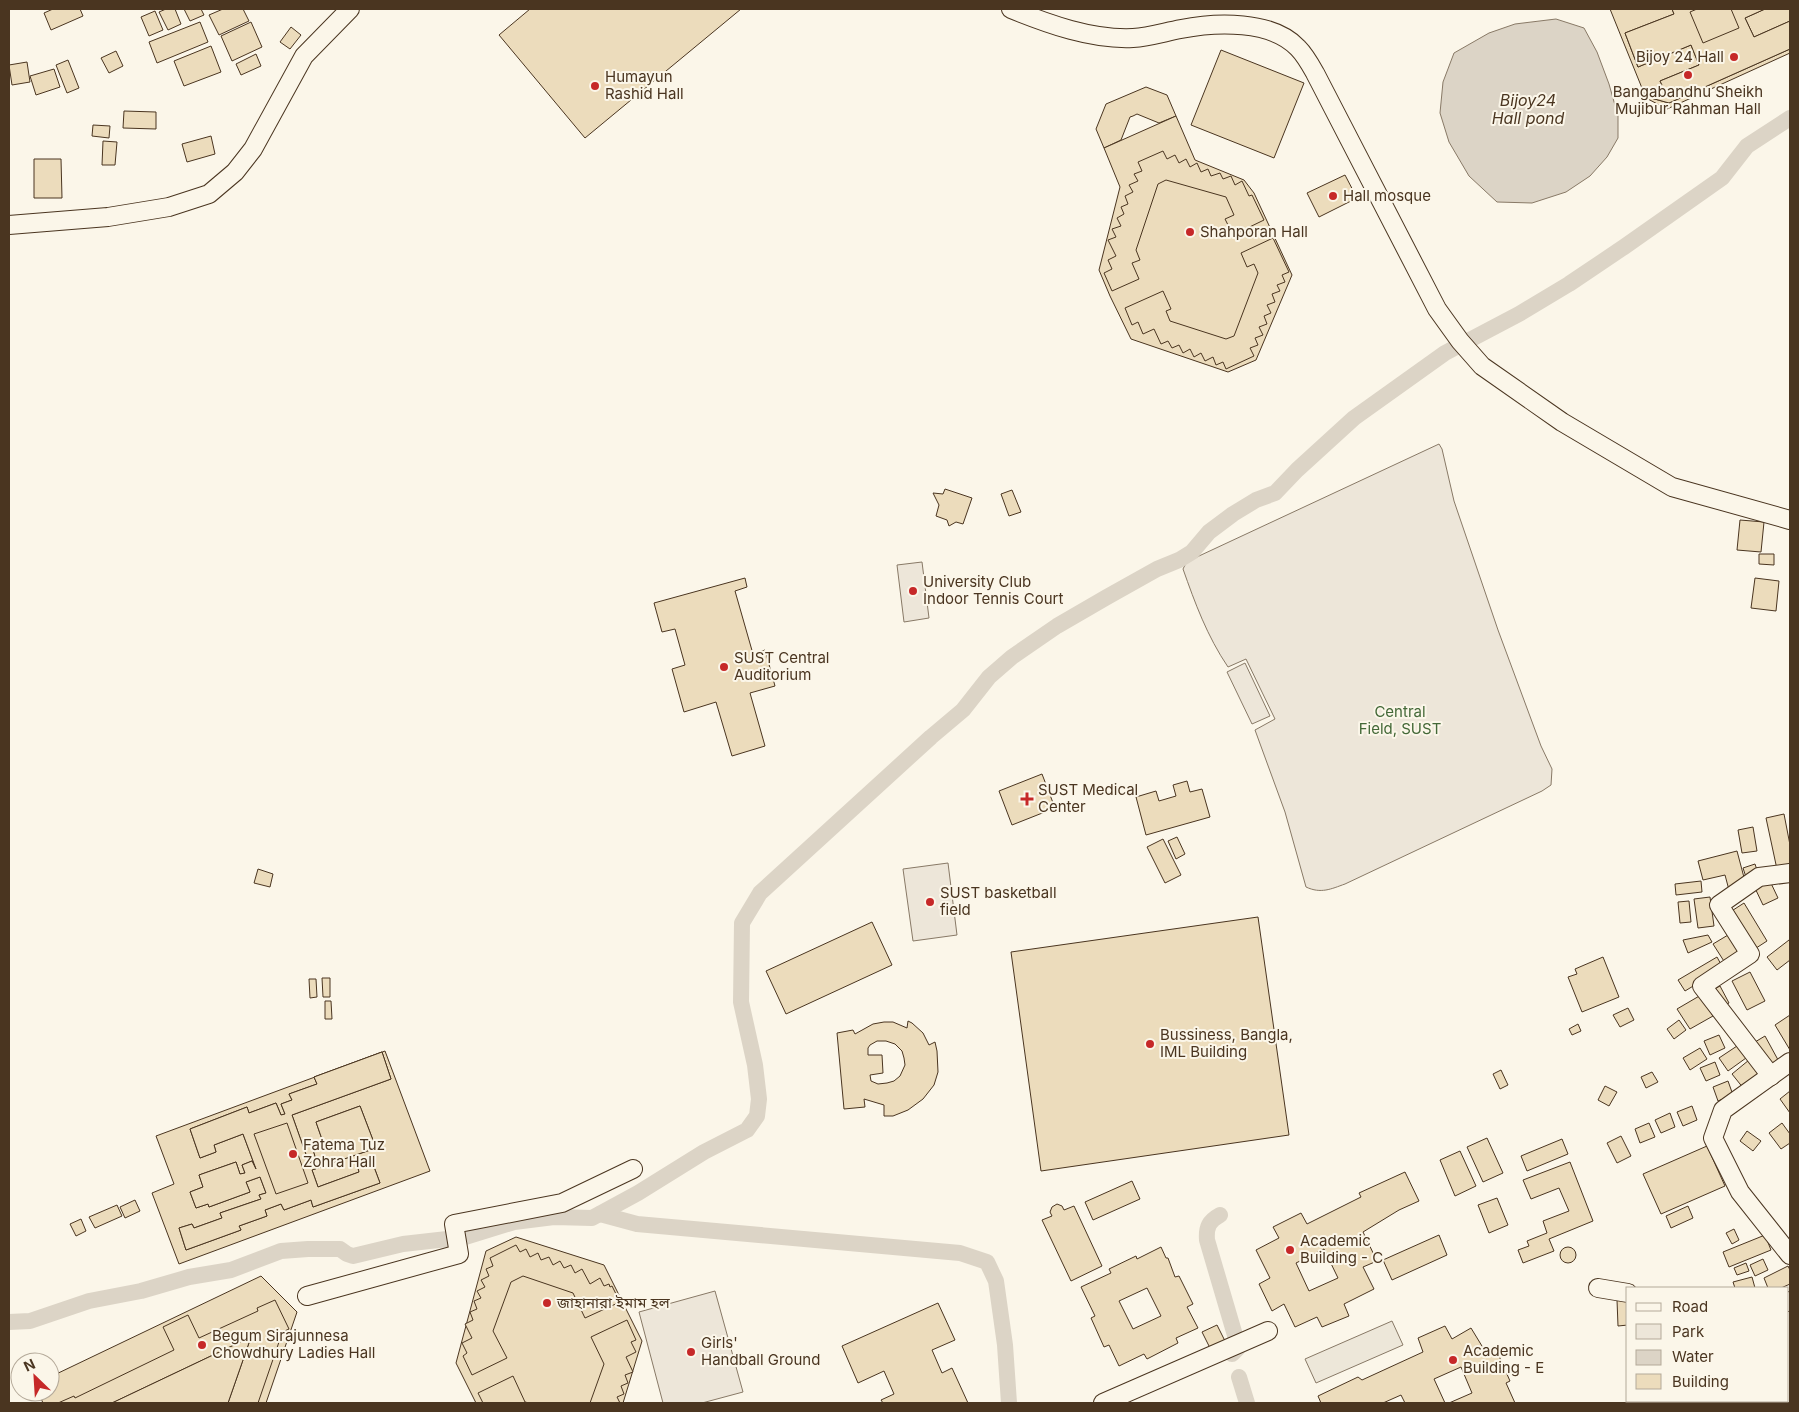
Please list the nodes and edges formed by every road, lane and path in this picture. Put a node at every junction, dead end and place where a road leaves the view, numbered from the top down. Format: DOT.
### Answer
graph roads {
  1 [pos="350,9"];
  2 [pos="1011,9"];
  3 [pos="9,225"];
  4 [pos="1790,520"];
  5 [pos="1790,873"];
  6 [pos="1790,1062"];
  7 [pos="1771,1076"];
  8 [pos="633,1169"];
  9 [pos="1790,1254"];
  10 [pos="1598,1288"];
  11 [pos="1626,1293"];
  12 [pos="307,1296"];
  13 [pos="1268,1331"];
  14 [pos="1103,1403"];
  1 -- 3 [label="street"];
  2 -- 4 [label="street"];
  5 -- 7 [label="street"];
  6 -- 7 [label="street"];
  7 -- 9 [label="street"];
  8 -- 12 [label="street"];
  10 -- 11 [label="street"];
  13 -- 14 [label="street"];
}
